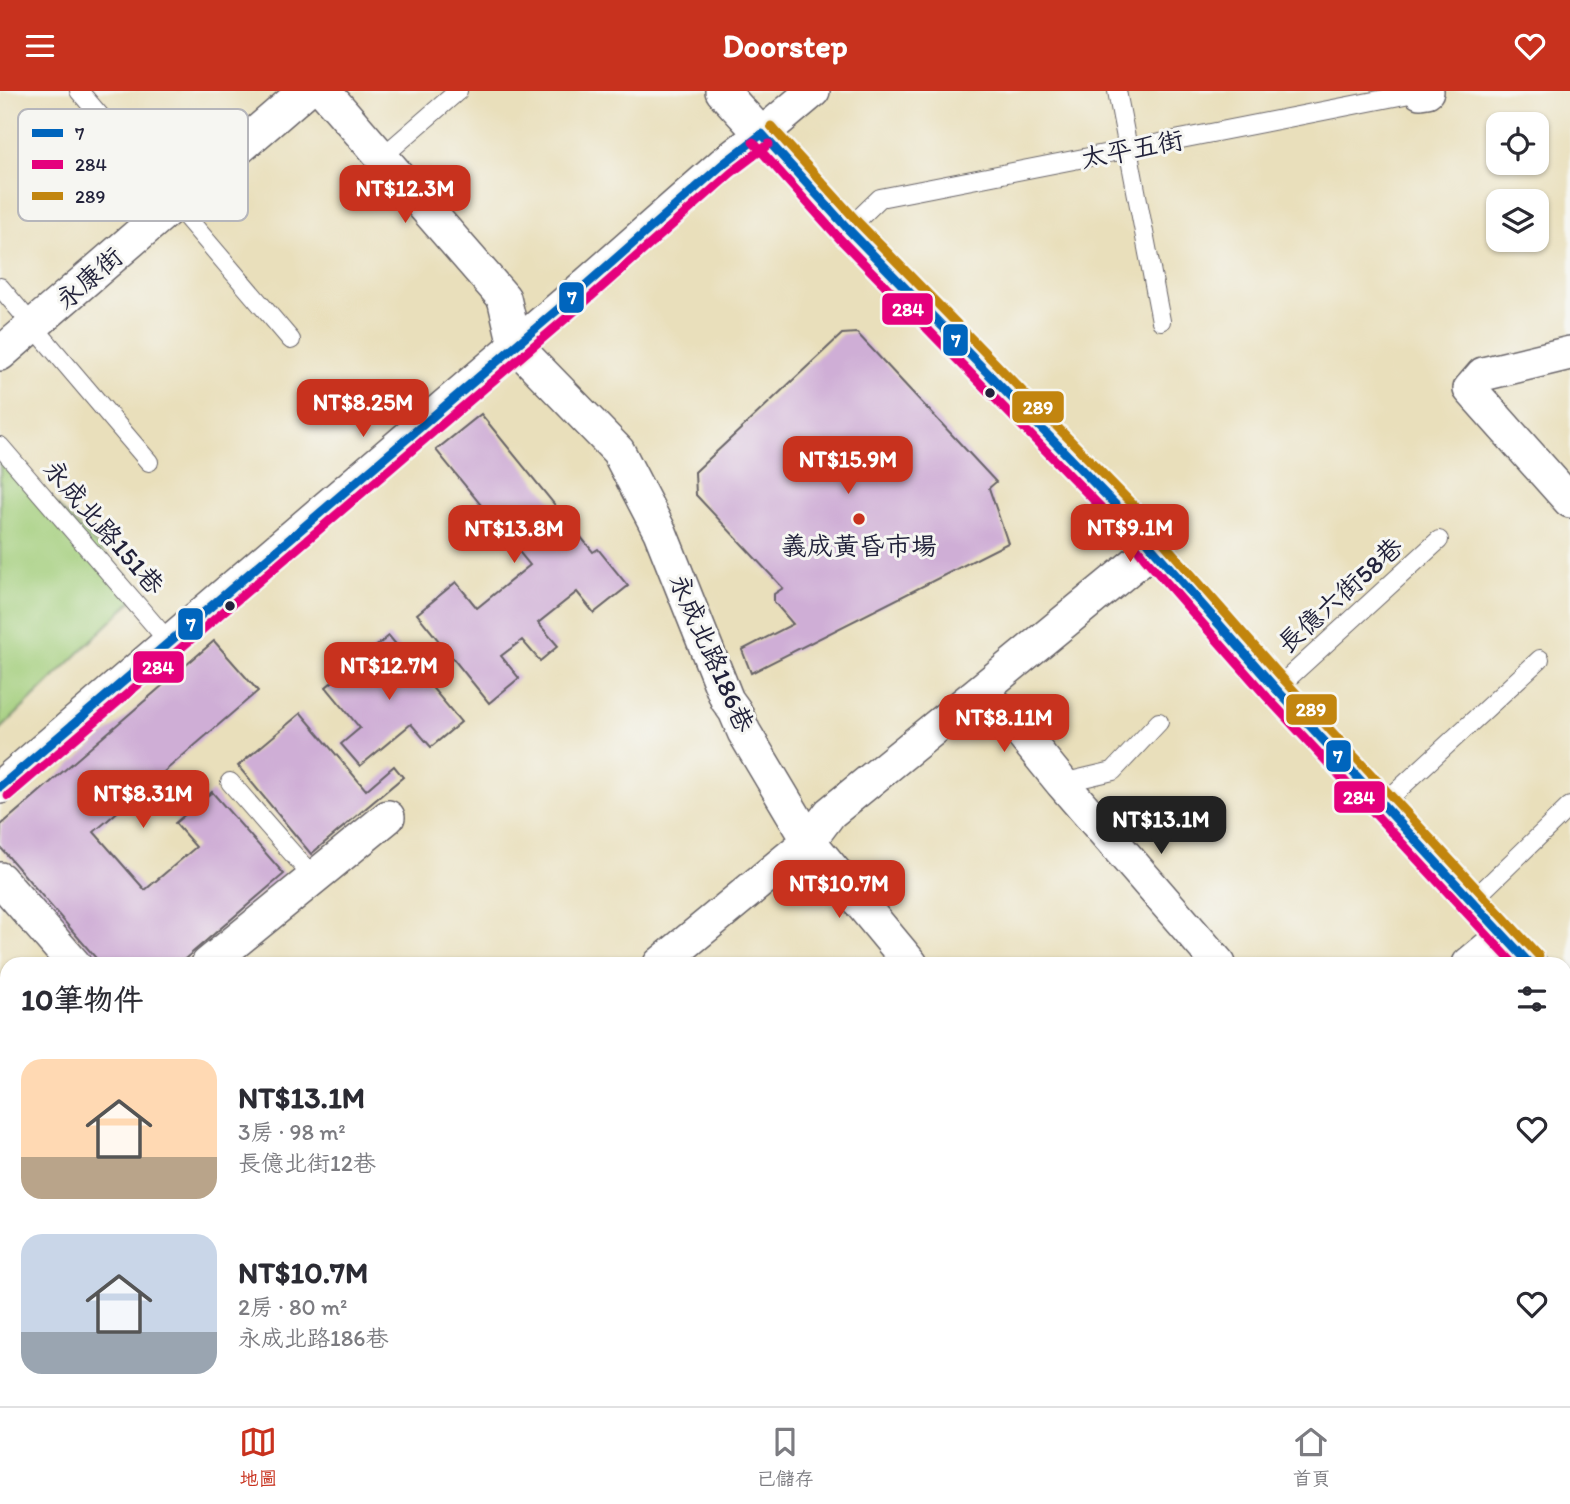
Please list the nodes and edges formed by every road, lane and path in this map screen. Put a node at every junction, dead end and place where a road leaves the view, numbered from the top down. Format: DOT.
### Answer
graph roads {
  1 [pos="79,91"];
  2 [pos="305,91"];
  3 [pos="324,91"];
  4 [pos="458,91"];
  5 [pos="722,91"];
  6 [pos="813,91"];
  7 [pos="1117,91"];
  8 [pos="1423,91"];
  9 [pos="94,109"];
  10 [pos="762,134"];
  11 [pos="248,140"];
  12 [pos="1128,150"];
  13 [pos="382,157"];
  14 [pos="154,221"];
  15 [pos="189,221"];
  16 [pos="848,229"];
  17 [pos="0,288"];
  18 [pos="1161,321"];
  19 [pos="33,326"];
  20 [pos="291,340"];
  21 [pos="515,345"];
  22 [pos="1570,353"];
  23 [pos="0,354"];
  24 [pos="0,446"];
  25 [pos="149,462"];
  26 [pos="1570,501"];
  27 [pos="1439,540"];
  28 [pos="1153,549"];
  29 [pos="169,642"];
  30 [pos="1540,659"];
  31 [pos="1276,688"];
  32 [pos="979,692"];
  33 [pos="1159,722"];
  34 [pos="230,782"];
  35 [pos="1062,783"];
  36 [pos="0,787"];
  37 [pos="1383,804"];
  38 [pos="1570,806"];
  39 [pos="388,817"];
  40 [pos="809,841"];
  41 [pos="313,877"];
  42 [pos="0,879"];
  43 [pos="1473,900"];
  44 [pos="1504,935"];
  45 [pos="68,957"];
  46 [pos="216,957"];
  47 [pos="668,957"];
  48 [pos="905,957"];
  49 [pos="1213,957"];
  50 [pos="1477,957"];
  51 [pos="1524,957"];
  1 -- 9 [label="lane"];
  2 -- 11 [label="street, 永康街"];
  3 -- 13 [label="street"];
  4 -- 13 [label="lane"];
  5 -- 10 [label="street"];
  6 -- 10 [label="street"];
  7 -- 12 [label="lane"];
  8 -- 12 [label="lane, 太平五街"];
  10 -- 16 [label="street"];
  10 -- 21 [label="street"];
  12 -- 16 [label="lane, 太平五街"];
  12 -- 18 [label="lane"];
  13 -- 21 [label="street"];
  14 -- 19 [label="street, 永康街"];
  15 -- 20 [label="lane"];
  16 -- 28 [label="street"];
  17 -- 19 [label="lane"];
  19 -- 23 [label="street, 永康街"];
  19 -- 25 [label="lane"];
  21 -- 29 [label="street"];
  21 -- 40 [label="street, 永成北路186巷"];
  22 -- 26 [label="street"];
  24 -- 29 [label="lane, 永成北路151巷"];
  27 -- 31 [label="lane, 長億六街58巷"];
  28 -- 31 [label="street"];
  28 -- 32 [label="street"];
  29 -- 36 [label="street"];
  30 -- 37 [label="lane"];
  31 -- 37 [label="street"];
  32 -- 35 [label="street"];
  32 -- 40 [label="street"];
  33 -- 35 [label="lane"];
  34 -- 41 [label="lane"];
  35 -- 49 [label="street"];
  37 -- 43 [label="street"];
  38 -- 43 [label="lane"];
  39 -- 41 [label="street"];
  40 -- 47 [label="street"];
  40 -- 48 [label="street, 永成北路186巷"];
  41 -- 46 [label="street"];
  42 -- 45 [label="street"];
  43 -- 44 [label="street"];
  44 -- 50 [label="street"];
  44 -- 51 [label="street"];
}
